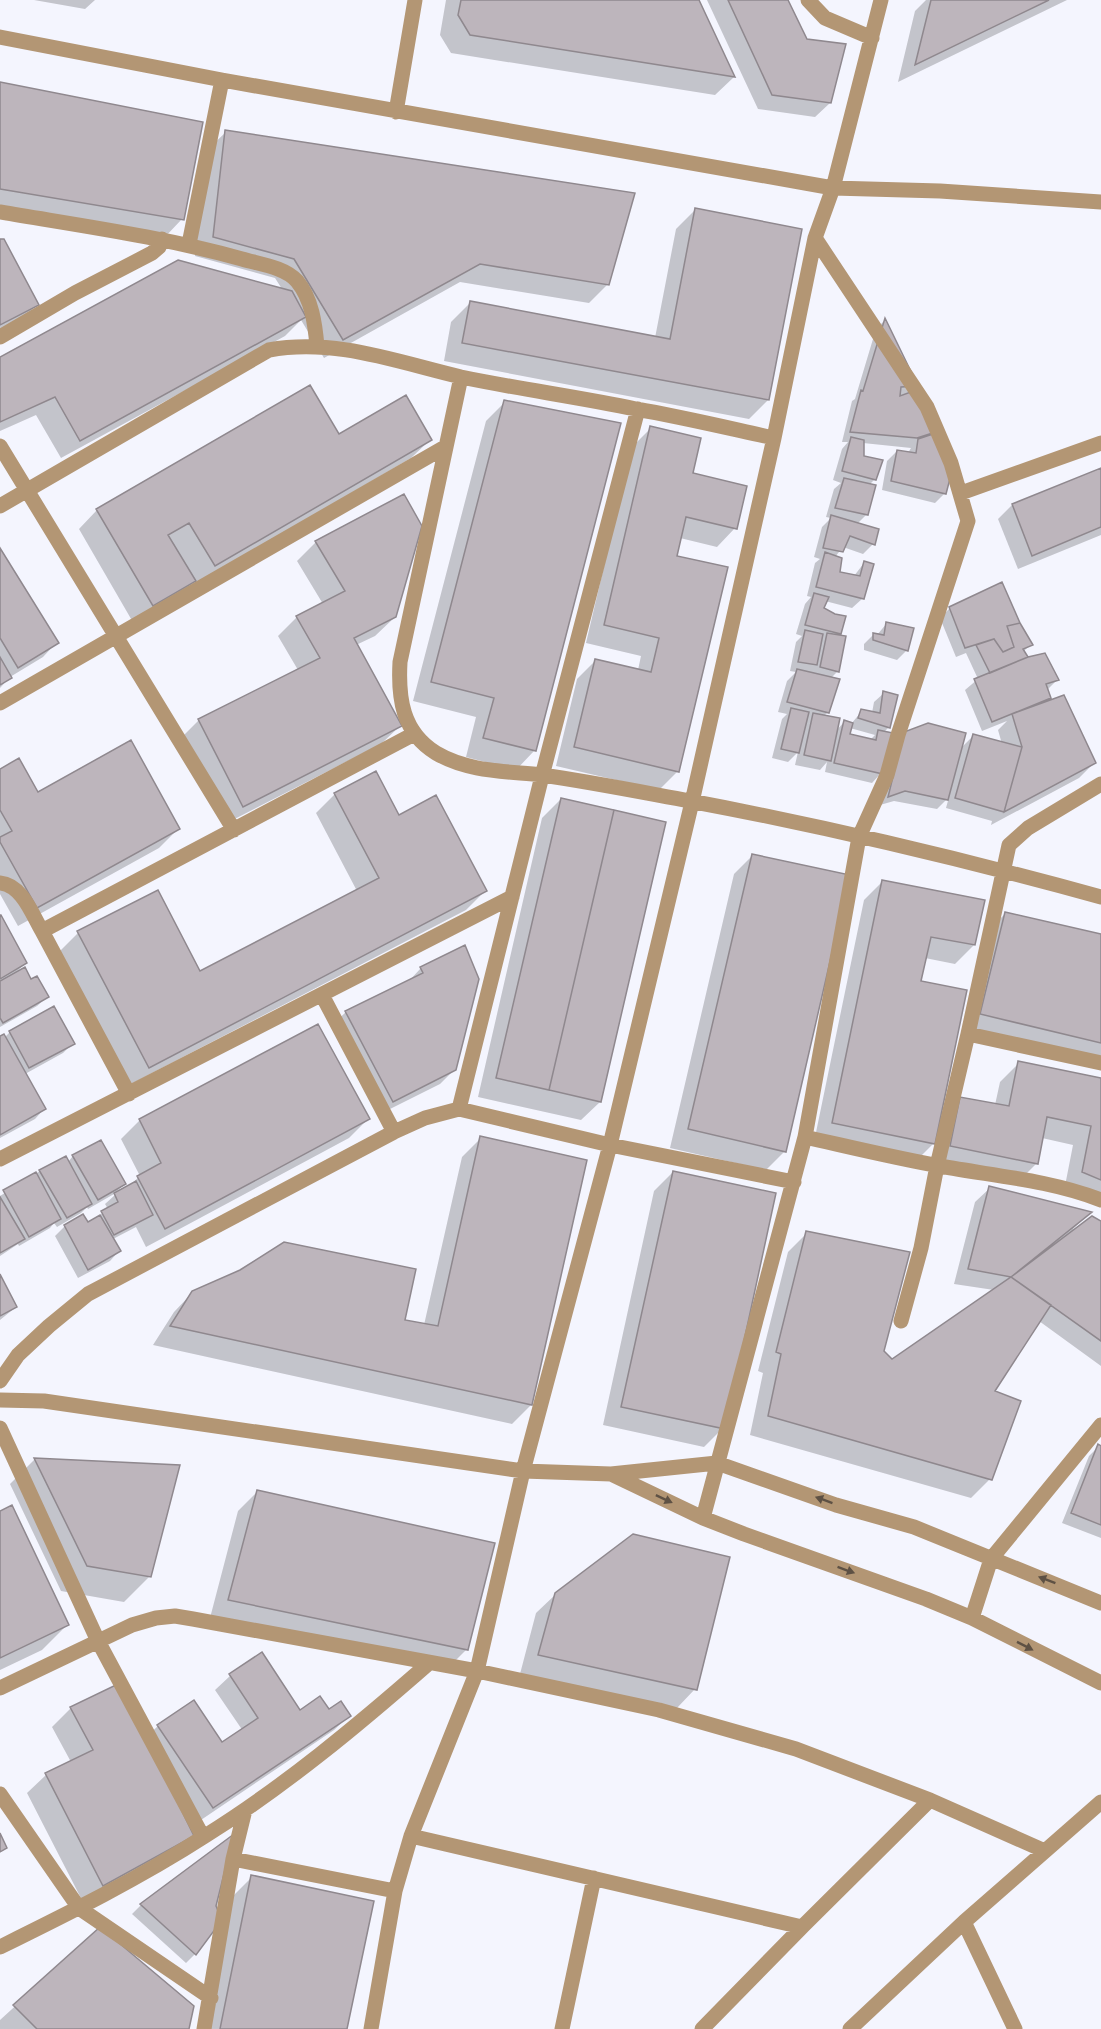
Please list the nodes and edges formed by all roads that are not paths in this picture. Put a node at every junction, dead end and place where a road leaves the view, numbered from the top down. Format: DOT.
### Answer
graph roads {
  1 [pos="414,0"];
  2 [pos="808,0"];
  3 [pos="881,0"];
  4 [pos="0,37"];
  5 [pos="872,38"];
  6 [pos="222,80"];
  7 [pos="396,112"];
  8 [pos="833,188"];
  9 [pos="1101,202"];
  10 [pos="0,212"];
  11 [pos="815,238"];
  12 [pos="162,239"];
  13 [pos="189,244"];
  14 [pos="0,337"];
  15 [pos="317,346"];
  16 [pos="461,376"];
  17 [pos="638,409"];
  18 [pos="774,438"];
  19 [pos="1101,443"];
  20 [pos="0,446"];
  21 [pos="445,447"];
  22 [pos="26,489"];
  23 [pos="961,493"];
  24 [pos="0,506"];
  25 [pos="116,636"];
  26 [pos="0,703"];
  27 [pos="414,734"];
  28 [pos="542,776"];
  29 [pos="1101,784"];
  30 [pos="692,802"];
  31 [pos="234,830"];
  32 [pos="859,837"];
  33 [pos="1003,870"];
  34 [pos="0,883"];
  35 [pos="512,897"];
  36 [pos="1101,897"];
  37 [pos="42,931"];
  38 [pos="322,994"];
  39 [pos="968,1034"];
  40 [pos="1101,1063"];
  41 [pos="129,1094"];
  42 [pos="459,1109"];
  43 [pos="394,1132"];
  44 [pos="805,1137"];
  45 [pos="610,1145"];
  46 [pos="0,1159"];
  47 [pos="937,1166"];
  48 [pos="794,1182"];
  49 [pos="1101,1200"];
  50 [pos="901,1322"];
  51 [pos="0,1381"];
  52 [pos="0,1400"];
  53 [pos="1101,1425"];
  54 [pos="0,1428"];
  55 [pos="717,1463"];
  56 [pos="523,1471"];
  57 [pos="611,1474"];
  58 [pos="703,1518"];
  59 [pos="991,1559"];
  60 [pos="1101,1603"];
  61 [pos="972,1618"];
  62 [pos="98,1641"];
  63 [pos="429,1663"];
  64 [pos="477,1671"];
  65 [pos="1101,1683"];
  66 [pos="0,1688"];
  67 [pos="0,1794"];
  68 [pos="930,1800"];
  69 [pos="1101,1802"];
  70 [pos="245,1810"];
  71 [pos="411,1836"];
  72 [pos="203,1837"];
  73 [pos="1045,1851"];
  74 [pos="233,1859"];
  75 [pos="594,1878"];
  76 [pos="395,1891"];
  77 [pos="79,1908"];
  78 [pos="964,1922"];
  79 [pos="802,1927"];
  80 [pos="0,1947"];
  81 [pos="211,1998"];
  82 [pos="204,2029"];
  83 [pos="371,2029"];
  84 [pos="562,2029"];
  85 [pos="702,2029"];
  86 [pos="850,2029"];
  87 [pos="1015,2029"];
  1 -- 7 [label="street"];
  2 -- 5 [label="street"];
  3 -- 5 [label="street"];
  4 -- 6 [label="street"];
  5 -- 8 [label="street"];
  6 -- 7 [label="street"];
  6 -- 13 [label="street"];
  7 -- 8 [label="street"];
  8 -- 9 [label="street"];
  8 -- 11 [label="street"];
  10 -- 12 [label="street"];
  11 -- 18 [label="street"];
  11 -- 23 [label="street"];
  12 -- 13 [label="street"];
  12 -- 14 [label="street"];
  13 -- 15 [label="street"];
  15 -- 16 [label="street"];
  15 -- 22 [label="street"];
  16 -- 17 [label="street"];
  16 -- 21 [label="street"];
  17 -- 18 [label="street"];
  17 -- 28 [label="street"];
  18 -- 30 [label="street"];
  19 -- 23 [label="street"];
  20 -- 22 [label="street"];
  21 -- 25 [label="street"];
  21 -- 27 [label="street"];
  22 -- 24 [label="street"];
  22 -- 25 [label="street"];
  23 -- 32 [label="street"];
  25 -- 26 [label="street"];
  25 -- 31 [label="street"];
  27 -- 28 [label="street"];
  27 -- 31 [label="street"];
  28 -- 30 [label="street"];
  28 -- 35 [label="street"];
  29 -- 33 [label="street"];
  30 -- 32 [label="street"];
  30 -- 45 [label="street"];
  31 -- 37 [label="street"];
  32 -- 33 [label="street"];
  32 -- 44 [label="street"];
  33 -- 36 [label="street"];
  33 -- 39 [label="street"];
  34 -- 37 [label="street"];
  35 -- 38 [label="street"];
  35 -- 42 [label="street"];
  37 -- 41 [label="street"];
  38 -- 41 [label="street"];
  38 -- 43 [label="street"];
  39 -- 40 [label="street"];
  39 -- 47 [label="street"];
  41 -- 46 [label="street"];
  42 -- 43 [label="street"];
  42 -- 45 [label="street"];
  43 -- 51 [label="street"];
  44 -- 47 [label="street"];
  44 -- 48 [label="street"];
  45 -- 48 [label="street"];
  45 -- 56 [label="street"];
  47 -- 49 [label="street"];
  47 -- 50 [label="street"];
  48 -- 55 [label="street"];
  52 -- 56 [label="street"];
  53 -- 59 [label="street"];
  54 -- 62 [label="street"];
  55 -- 57 [label="street"];
  55 -- 58 [label="street"];
  59 -- 55 [label="street, one-way"];
  56 -- 57 [label="street"];
  56 -- 64 [label="street"];
  57 -- 58 [label="street, one-way"];
  58 -- 61 [label="street, one-way"];
  60 -- 59 [label="street, one-way"];
  59 -- 61 [label="street"];
  61 -- 65 [label="street, one-way"];
  62 -- 63 [label="street"];
  62 -- 66 [label="street"];
  62 -- 72 [label="street"];
  63 -- 64 [label="street"];
  63 -- 70 [label="street"];
  64 -- 68 [label="street"];
  64 -- 71 [label="street"];
  67 -- 77 [label="street"];
  68 -- 73 [label="street"];
  68 -- 79 [label="street"];
  69 -- 73 [label="street"];
  70 -- 72 [label="street"];
  70 -- 74 [label="street"];
  71 -- 75 [label="street"];
  71 -- 76 [label="street"];
  72 -- 77 [label="street"];
  73 -- 78 [label="street"];
  74 -- 76 [label="street"];
  74 -- 81 [label="street"];
  75 -- 79 [label="street"];
  75 -- 84 [label="street"];
  76 -- 83 [label="street"];
  77 -- 80 [label="street"];
  77 -- 81 [label="street"];
  78 -- 86 [label="street"];
  78 -- 87 [label="street"];
  79 -- 85 [label="street"];
  81 -- 82 [label="street"];
}
